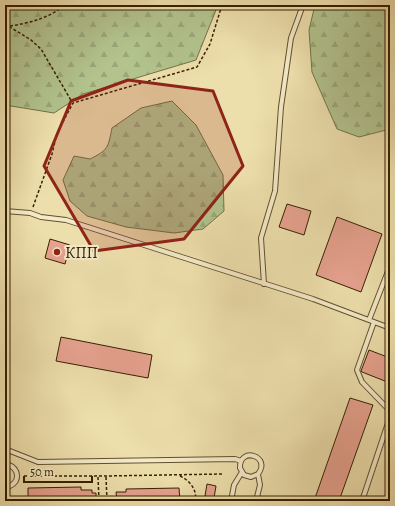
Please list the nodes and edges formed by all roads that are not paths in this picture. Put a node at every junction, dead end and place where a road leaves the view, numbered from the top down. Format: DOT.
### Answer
graph roads {
  1 [pos="303,5"];
  2 [pos="5,211"];
  3 [pos="390,266"];
  4 [pos="264,284"];
  5 [pos="369,320"];
  6 [pos="374,322"];
  7 [pos="390,328"];
  8 [pos="390,411"];
  9 [pos="390,417"];
  10 [pos="5,449"];
  11 [pos="241,461"];
  12 [pos="5,464"];
  13 [pos="242,472"];
  14 [pos="258,474"];
  15 [pos="6,487"];
  16 [pos="7,501"];
  17 [pos="231,501"];
  18 [pos="256,501"];
  19 [pos="362,501"];
  1 -- 4 [label="lane"];
  2 -- 4 [label="lane"];
  2 -- 10 [label="lane"];
  3 -- 5 [label="lane"];
  4 -- 5 [label="lane"];
  5 -- 6 [label="lane"];
  6 -- 7 [label="lane"];
  6 -- 8 [label="lane"];
  9 -- 19 [label="lane"];
  10 -- 11 [label="lane"];
  11 -- 13 [label="lane"];
  11 -- 14 [label="lane"];
  12 -- 15 [label="lane"];
  13 -- 14 [label="lane"];
  13 -- 17 [label="lane"];
  14 -- 18 [label="lane"];
  15 -- 16 [label="lane"];
}
